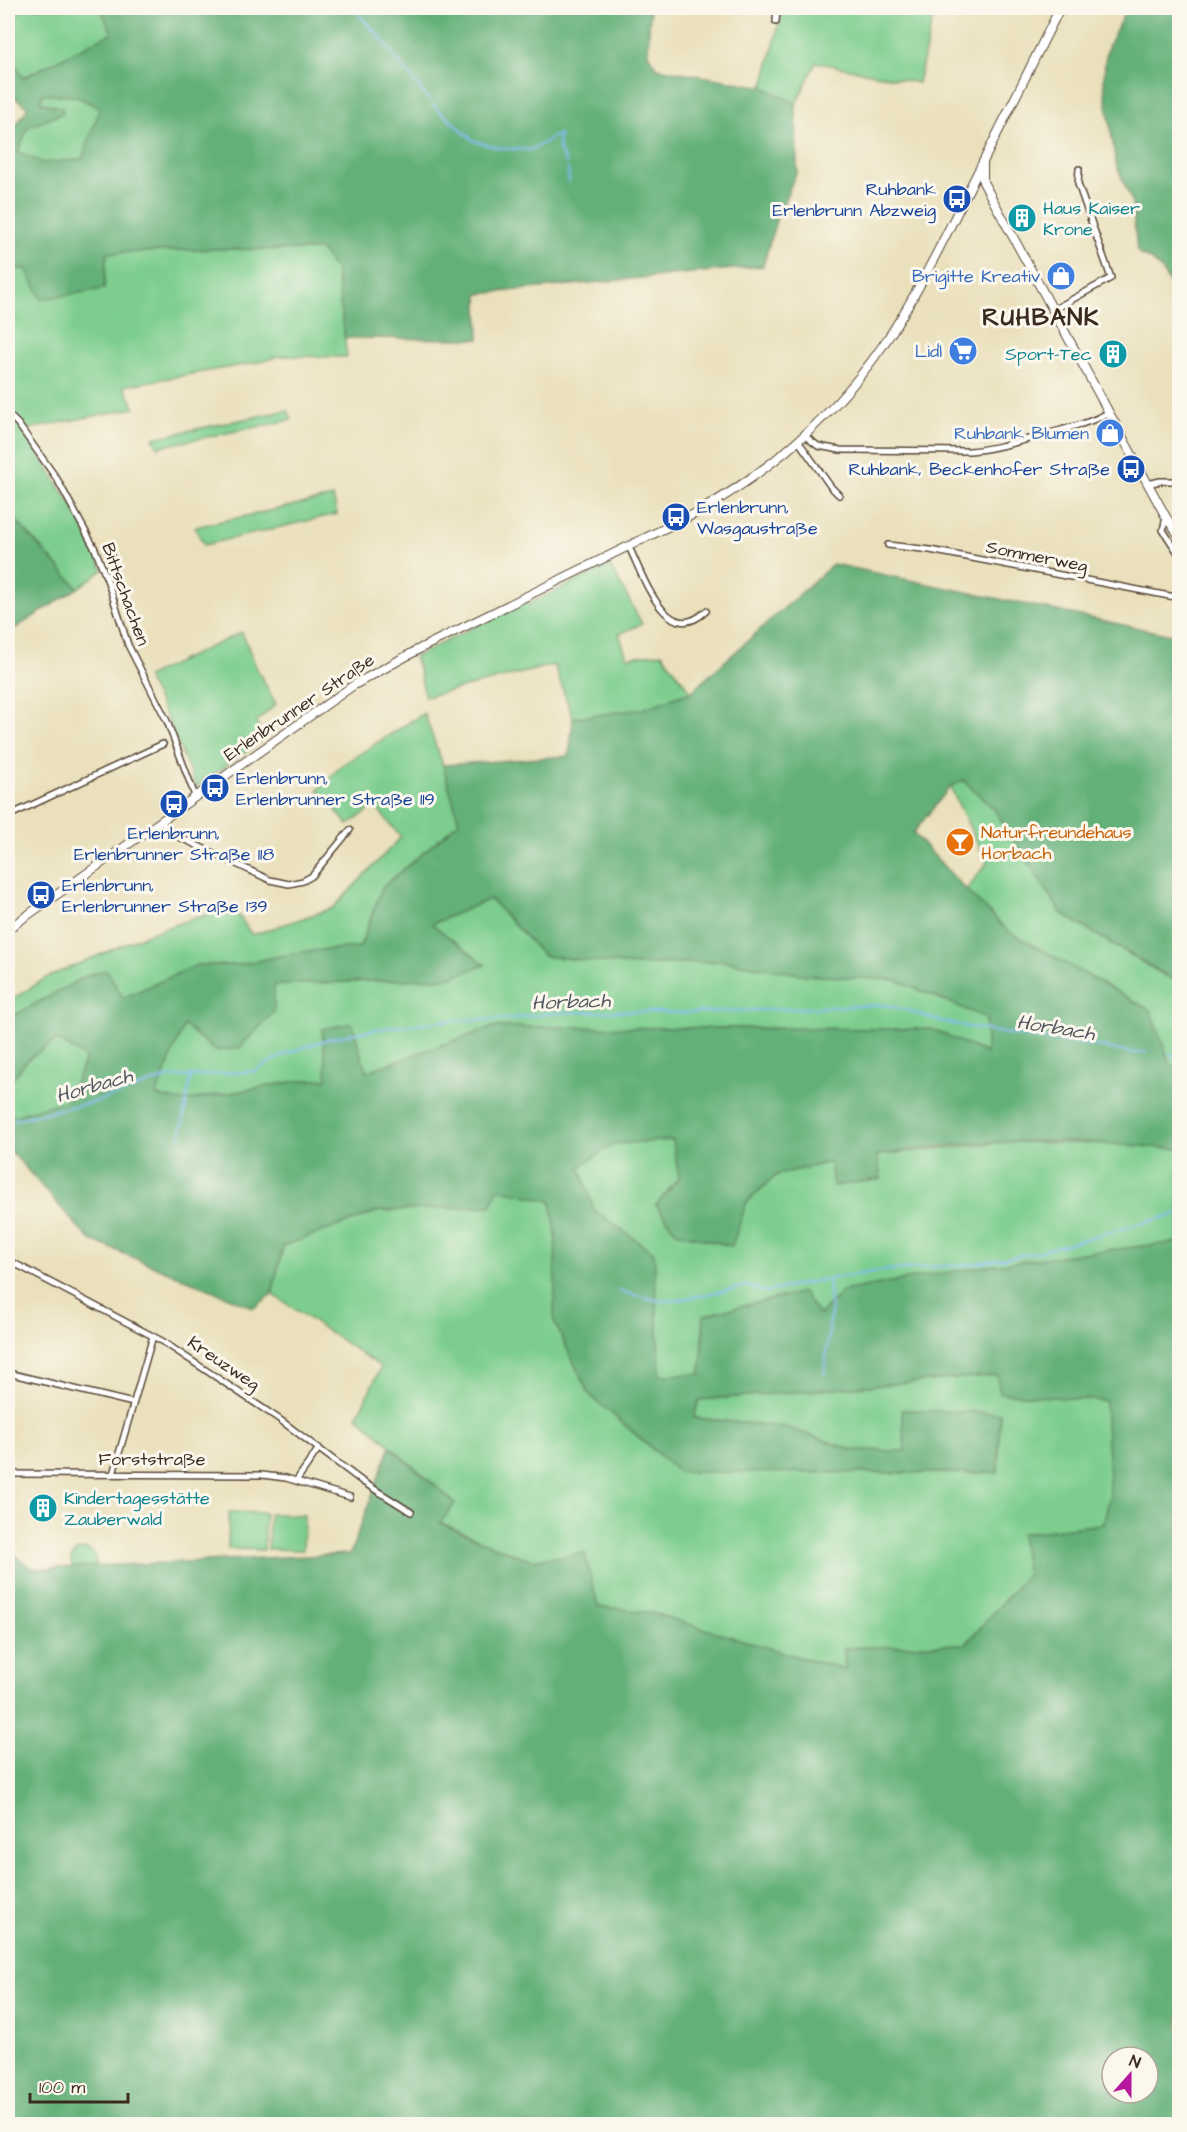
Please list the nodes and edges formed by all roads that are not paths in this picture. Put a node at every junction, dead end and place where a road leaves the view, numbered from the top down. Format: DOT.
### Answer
graph roads {
  1 [pos="777,8"];
  2 [pos="1060,8"];
  3 [pos="776,22"];
  4 [pos="983,162"];
  5 [pos="1078,169"];
  6 [pos="983,182"];
  7 [pos="968,189"];
  8 [pos="1053,310"];
  9 [pos="1109,412"];
  10 [pos="8,414"];
  11 [pos="802,439"];
  12 [pos="1179,482"];
  13 [pos="1149,484"];
  14 [pos="839,495"];
  15 [pos="1166,517"];
  16 [pos="1179,537"];
  17 [pos="888,545"];
  18 [pos="629,547"];
  19 [pos="1179,556"];
  20 [pos="1179,598"];
  21 [pos="706,611"];
  22 [pos="163,744"];
  23 [pos="195,796"];
  24 [pos="8,816"];
  25 [pos="160,821"];
  26 [pos="350,830"];
  27 [pos="8,929"];
  28 [pos="8,1263"];
  29 [pos="153,1336"];
  30 [pos="8,1373"];
  31 [pos="133,1402"];
  32 [pos="319,1448"];
  33 [pos="8,1474"];
  34 [pos="113,1474"];
  35 [pos="296,1481"];
  36 [pos="350,1497"];
  37 [pos="411,1512"];
  1 -- 3 [label="street"];
  2 -- 4 [label="street, Erlenbrunner Straße"];
  4 -- 6 [label="street"];
  4 -- 7 [label="street, Erlenbrunner Straße"];
  5 -- 8 [label="street"];
  6 -- 7 [label="street"];
  6 -- 8 [label="street"];
  7 -- 11 [label="street, Erlenbrunner Straße"];
  8 -- 9 [label="street"];
  9 -- 11 [label="street"];
  9 -- 13 [label="street"];
  10 -- 23 [label="street, Bittschachen"];
  11 -- 14 [label="street"];
  11 -- 18 [label="street, Erlenbrunner Straße"];
  12 -- 13 [label="street"];
  13 -- 15 [label="street"];
  15 -- 16 [label="street"];
  15 -- 19 [label="street"];
  17 -- 20 [label="street, Sommerweg"];
  18 -- 21 [label="street"];
  18 -- 23 [label="street, Erlenbrunner Straße"];
  22 -- 24 [label="street"];
  23 -- 25 [label="street, Erlenbrunner Straße"];
  25 -- 26 [label="street"];
  25 -- 27 [label="street, Erlenbrunner Straße"];
  28 -- 29 [label="street, Kreuzweg"];
  29 -- 31 [label="street"];
  29 -- 32 [label="street, Kreuzweg"];
  30 -- 31 [label="street"];
  31 -- 34 [label="street"];
  32 -- 35 [label="street"];
  32 -- 37 [label="street, Kreuzweg"];
  33 -- 34 [label="street, Forststraße"];
  34 -- 35 [label="street, Forststraße"];
  35 -- 36 [label="street, Forststraße"];
}
